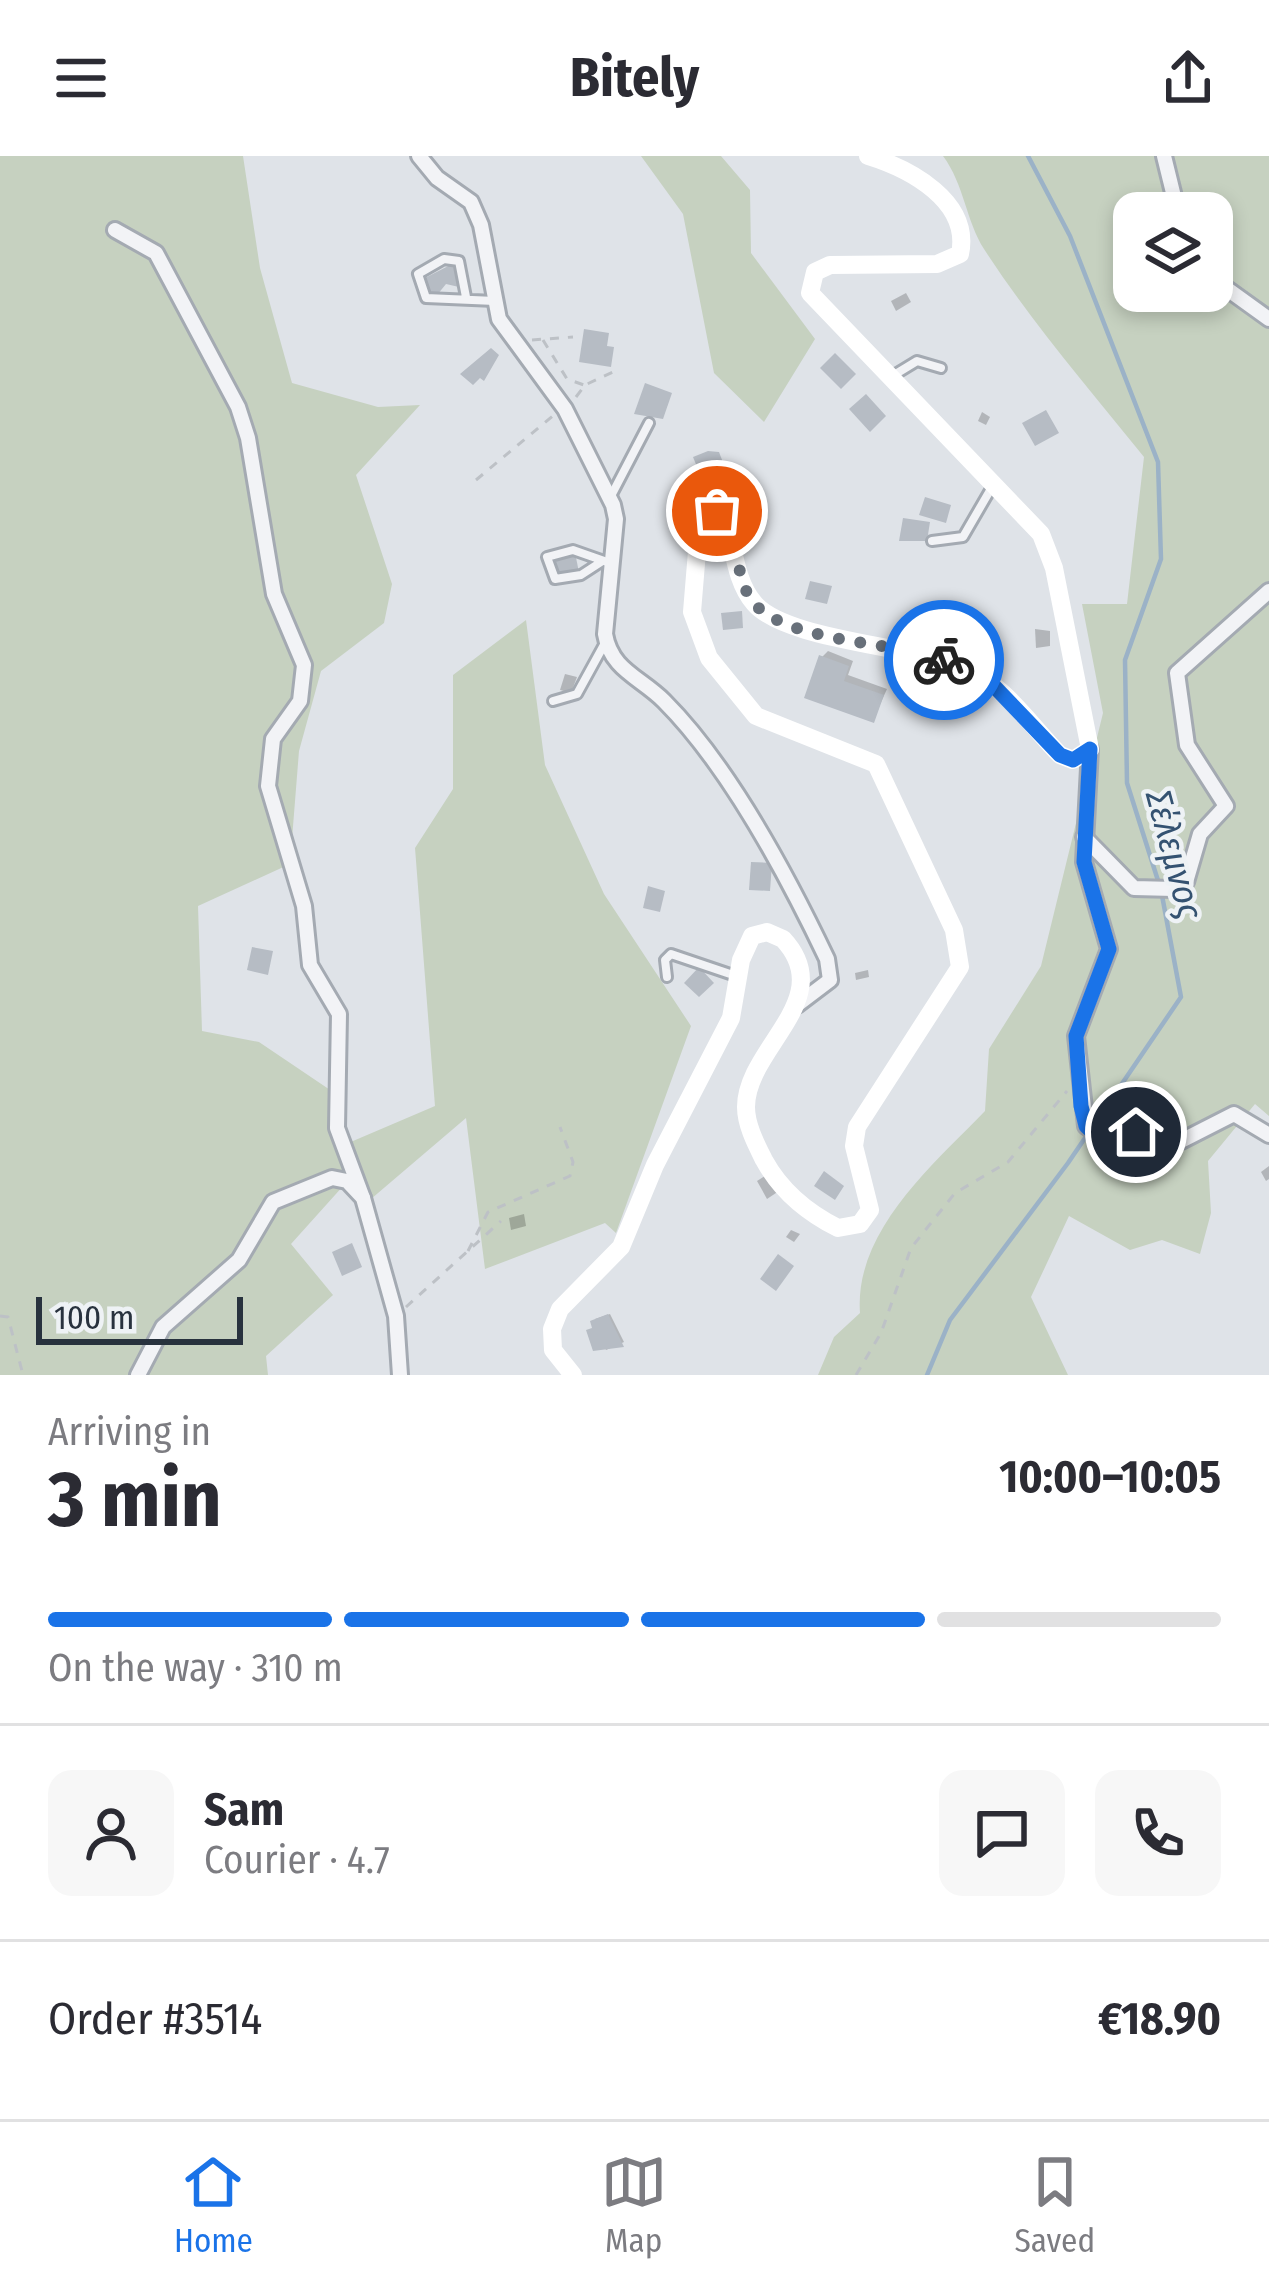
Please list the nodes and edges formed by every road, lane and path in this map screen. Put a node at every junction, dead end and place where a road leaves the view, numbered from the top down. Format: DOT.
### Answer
graph roads {
  1 [pos="419,156"];
  2 [pos="868,156"];
  3 [pos="1164,156"];
  4 [pos="1173,192"];
  5 [pos="115,230"];
  6 [pos="1233,293"];
  7 [pos="466,297"];
  8 [pos="496,301"];
  9 [pos="1269,319"];
  10 [pos="573,337"];
  11 [pos="543,340"];
  12 [pos="512,341"];
  13 [pos="941,368"];
  14 [pos="614,372"];
  15 [pos="893,376"];
  16 [pos="585,385"];
  17 [pos="565,409"];
  18 [pos="650,422"];
  19 [pos="476,480"];
  20 [pos="995,481"];
  21 [pos="610,499"];
  22 [pos="932,541"];
  23 [pos="607,562"];
  24 [pos="1269,591"];
  25 [pos="606,642"];
  26 [pos="553,701"];
  27 [pos="1090,749"];
  28 [pos="1084,837"];
  29 [pos="667,977"];
  30 [pos="738,977"];
  31 [pos="797,1005"];
  32 [pos="1081,1070"];
  33 [pos="560,1127"];
  34 [pos="1269,1135"];
  35 [pos="363,1198"];
  36 [pos="501,1221"];
  37 [pos="468,1251"];
  38 [pos="0,1316"];
  39 [pos="396,1316"];
  40 [pos="23,1375"];
  41 [pos="139,1375"];
  42 [pos="400,1375"];
  43 [pos="573,1375"];
  44 [pos="856,1375"];
  1 -- 8 [label="street"];
  2 -- 15 [label="main road"];
  3 -- 4 [label="street"];
  5 -- 35 [label="street"];
  6 -- 9 [label="street"];
  7 -- 7 [label="lane"];
  7 -- 8 [label="lane"];
  8 -- 12 [label="street"];
  10 -- 11 [label="path"];
  11 -- 12 [label="path"];
  11 -- 16 [label="path"];
  12 -- 17 [label="street"];
  13 -- 15 [label="lane"];
  14 -- 16 [label="path"];
  15 -- 20 [label="main road"];
  16 -- 17 [label="path"];
  17 -- 19 [label="path"];
  17 -- 21 [label="street"];
  18 -- 21 [label="lane"];
  20 -- 22 [label="lane"];
  20 -- 27 [label="main road"];
  21 -- 23 [label="street"];
  23 -- 23 [label="lane"];
  23 -- 25 [label="street"];
  24 -- 28 [label="street"];
  25 -- 26 [label="lane"];
  25 -- 31 [label="street"];
  27 -- 28 [label="street"];
  27 -- 31 [label="main road"];
  28 -- 32 [label="street"];
  29 -- 30 [label="lane"];
  30 -- 31 [label="main road"];
  30 -- 43 [label="main road"];
  32 -- 34 [label="street"];
  32 -- 44 [label="path"];
  33 -- 37 [label="path"];
  35 -- 39 [label="street"];
  35 -- 41 [label="street"];
  36 -- 37 [label="path"];
  37 -- 39 [label="path"];
  38 -- 40 [label="path"];
  39 -- 42 [label="street"];
}
